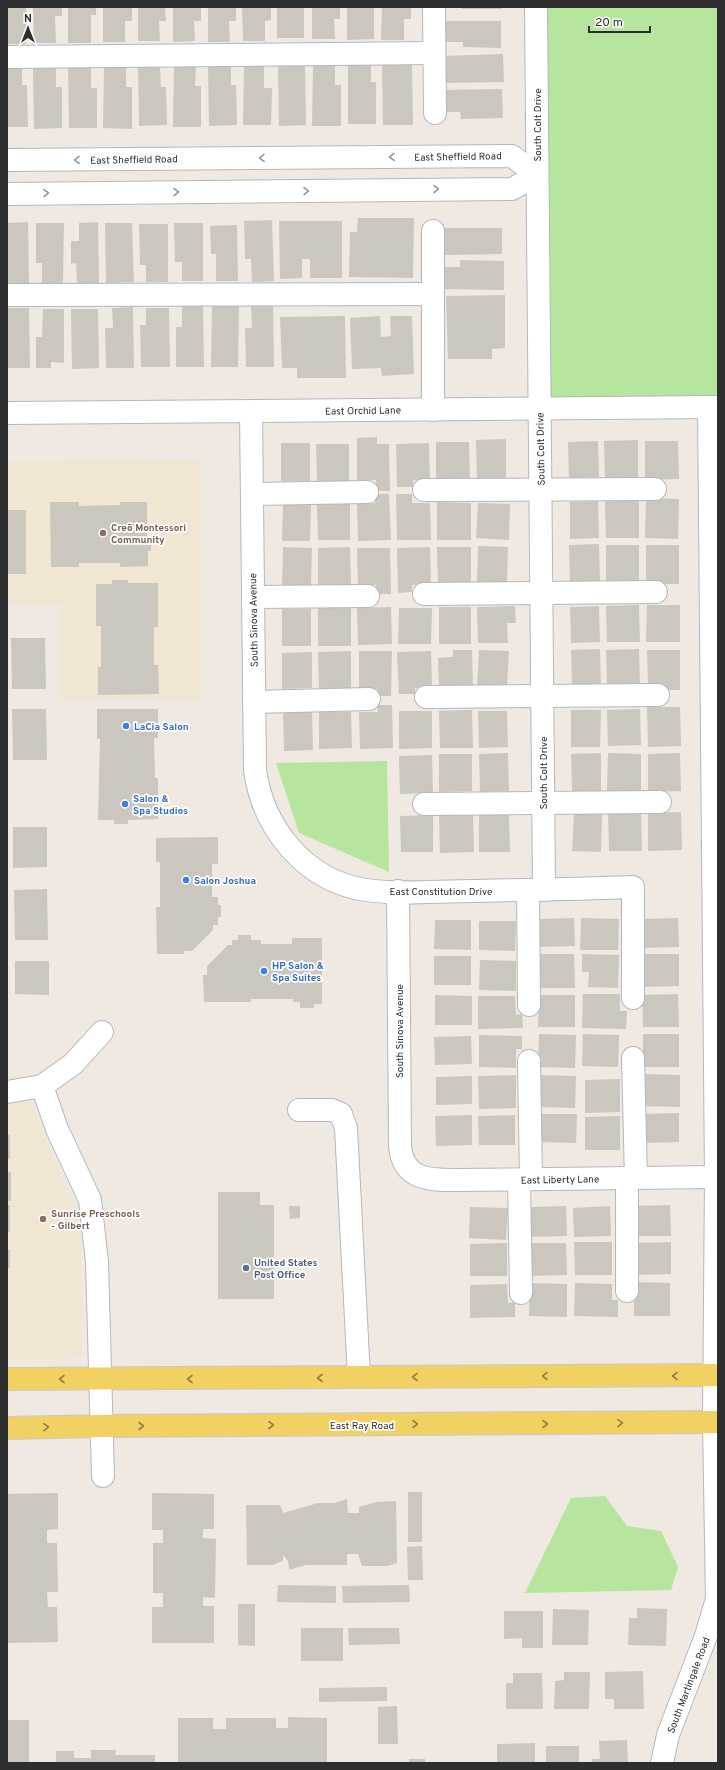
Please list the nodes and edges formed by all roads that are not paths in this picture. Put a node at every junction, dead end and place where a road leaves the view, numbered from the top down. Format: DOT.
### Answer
graph roads {
  1 [pos="434,7"];
  2 [pos="536,7"];
  3 [pos="434,53"];
  4 [pos="7,57"];
  5 [pos="435,113"];
  6 [pos="7,160"];
  7 [pos="537,174"];
  8 [pos="7,194"];
  9 [pos="433,231"];
  10 [pos="433,294"];
  11 [pos="7,295"];
  12 [pos="714,407"];
  13 [pos="539,409"];
  14 [pos="434,410"];
  15 [pos="251,411"];
  16 [pos="7,413"];
  17 [pos="655,489"];
  18 [pos="424,490"];
  19 [pos="540,490"];
  20 [pos="367,492"];
  21 [pos="252,494"];
  22 [pos="656,592"];
  23 [pos="541,593"];
  24 [pos="424,594"];
  25 [pos="368,596"];
  26 [pos="252,597"];
  27 [pos="715,645"];
  28 [pos="658,695"];
  29 [pos="542,696"];
  30 [pos="426,697"];
  31 [pos="369,699"];
  32 [pos="254,702"];
  33 [pos="660,802"];
  34 [pos="543,803"];
  35 [pos="424,804"];
  36 [pos="273,825"];
  37 [pos="716,883"];
  38 [pos="536,890"];
  39 [pos="398,892"];
  40 [pos="633,998"];
  41 [pos="529,1006"];
  42 [pos="102,1032"];
  43 [pos="633,1058"];
  44 [pos="530,1061"];
  45 [pos="42,1086"];
  46 [pos="7,1092"];
  47 [pos="299,1110"];
  48 [pos="408,1168"];
  49 [pos="716,1177"];
  50 [pos="631,1178"];
  51 [pos="525,1180"];
  52 [pos="627,1291"];
  53 [pos="521,1293"];
  54 [pos="716,1375"];
  55 [pos="359,1377"];
  56 [pos="7,1379"];
  57 [pos="101,1379"];
  58 [pos="716,1422"];
  59 [pos="102,1426"];
  60 [pos="7,1428"];
  61 [pos="103,1476"];
  62 [pos="717,1599"];
  63 [pos="662,1763"];
  1 -- 3 [label="street"];
  2 -- 7 [label="street, South Colt Drive"];
  3 -- 4 [label="street"];
  3 -- 5 [label="street"];
  7 -- 6 [label="street, East Sheffield Road, one-way"];
  8 -- 7 [label="street, one-way"];
  7 -- 13 [label="street, South Colt Drive"];
  9 -- 10 [label="street"];
  10 -- 11 [label="street"];
  10 -- 14 [label="street"];
  12 -- 13 [label="street, East Orchid Lane"];
  12 -- 27 [label="street, South Martingale Road"];
  13 -- 14 [label="street, East Orchid Lane"];
  13 -- 19 [label="street, South Colt Drive"];
  14 -- 15 [label="street, East Orchid Lane"];
  15 -- 16 [label="street, East Orchid Lane"];
  15 -- 21 [label="street, South Sinova Avenue"];
  17 -- 19 [label="street"];
  18 -- 19 [label="street"];
  19 -- 23 [label="street, South Colt Drive"];
  20 -- 21 [label="street"];
  21 -- 26 [label="street, South Sinova Avenue"];
  22 -- 23 [label="street"];
  23 -- 24 [label="street"];
  23 -- 29 [label="street, South Colt Drive"];
  25 -- 26 [label="street"];
  26 -- 32 [label="street, South Sinova Avenue"];
  27 -- 37 [label="street, South Martingale Road"];
  28 -- 29 [label="street"];
  29 -- 30 [label="street"];
  29 -- 34 [label="street, South Colt Drive"];
  31 -- 32 [label="street"];
  32 -- 36 [label="street, South Sinova Avenue"];
  33 -- 34 [label="street"];
  34 -- 35 [label="street"];
  34 -- 38 [label="street, South Colt Drive"];
  36 -- 39 [label="street, East Constitution Drive"];
  37 -- 49 [label="street, South Martingale Road"];
  38 -- 39 [label="street, East Constitution Drive"];
  38 -- 40 [label="street, East Constitution Drive"];
  38 -- 41 [label="street, South Colt Drive"];
  39 -- 48 [label="street, South Sinova Avenue"];
  42 -- 45 [label="street"];
  43 -- 50 [label="street"];
  44 -- 51 [label="street"];
  45 -- 46 [label="street"];
  45 -- 57 [label="street"];
  47 -- 55 [label="street"];
  48 -- 51 [label="street, East Liberty Lane"];
  49 -- 50 [label="street, East Liberty Lane"];
  49 -- 54 [label="street, South Martingale Road"];
  50 -- 51 [label="street, East Liberty Lane"];
  50 -- 52 [label="street"];
  51 -- 53 [label="street"];
  54 -- 55 [label="main road, one-way"];
  54 -- 58 [label="street, South Martingale Road"];
  55 -- 57 [label="main road, one-way"];
  57 -- 56 [label="main road, one-way"];
  57 -- 59 [label="street"];
  59 -- 58 [label="main road, East Ray Road, one-way"];
  58 -- 62 [label="street, South Martingale Road"];
  60 -- 59 [label="main road, East Ray Road, one-way"];
  59 -- 61 [label="street"];
  62 -- 63 [label="street, South Martingale Road"];
}
